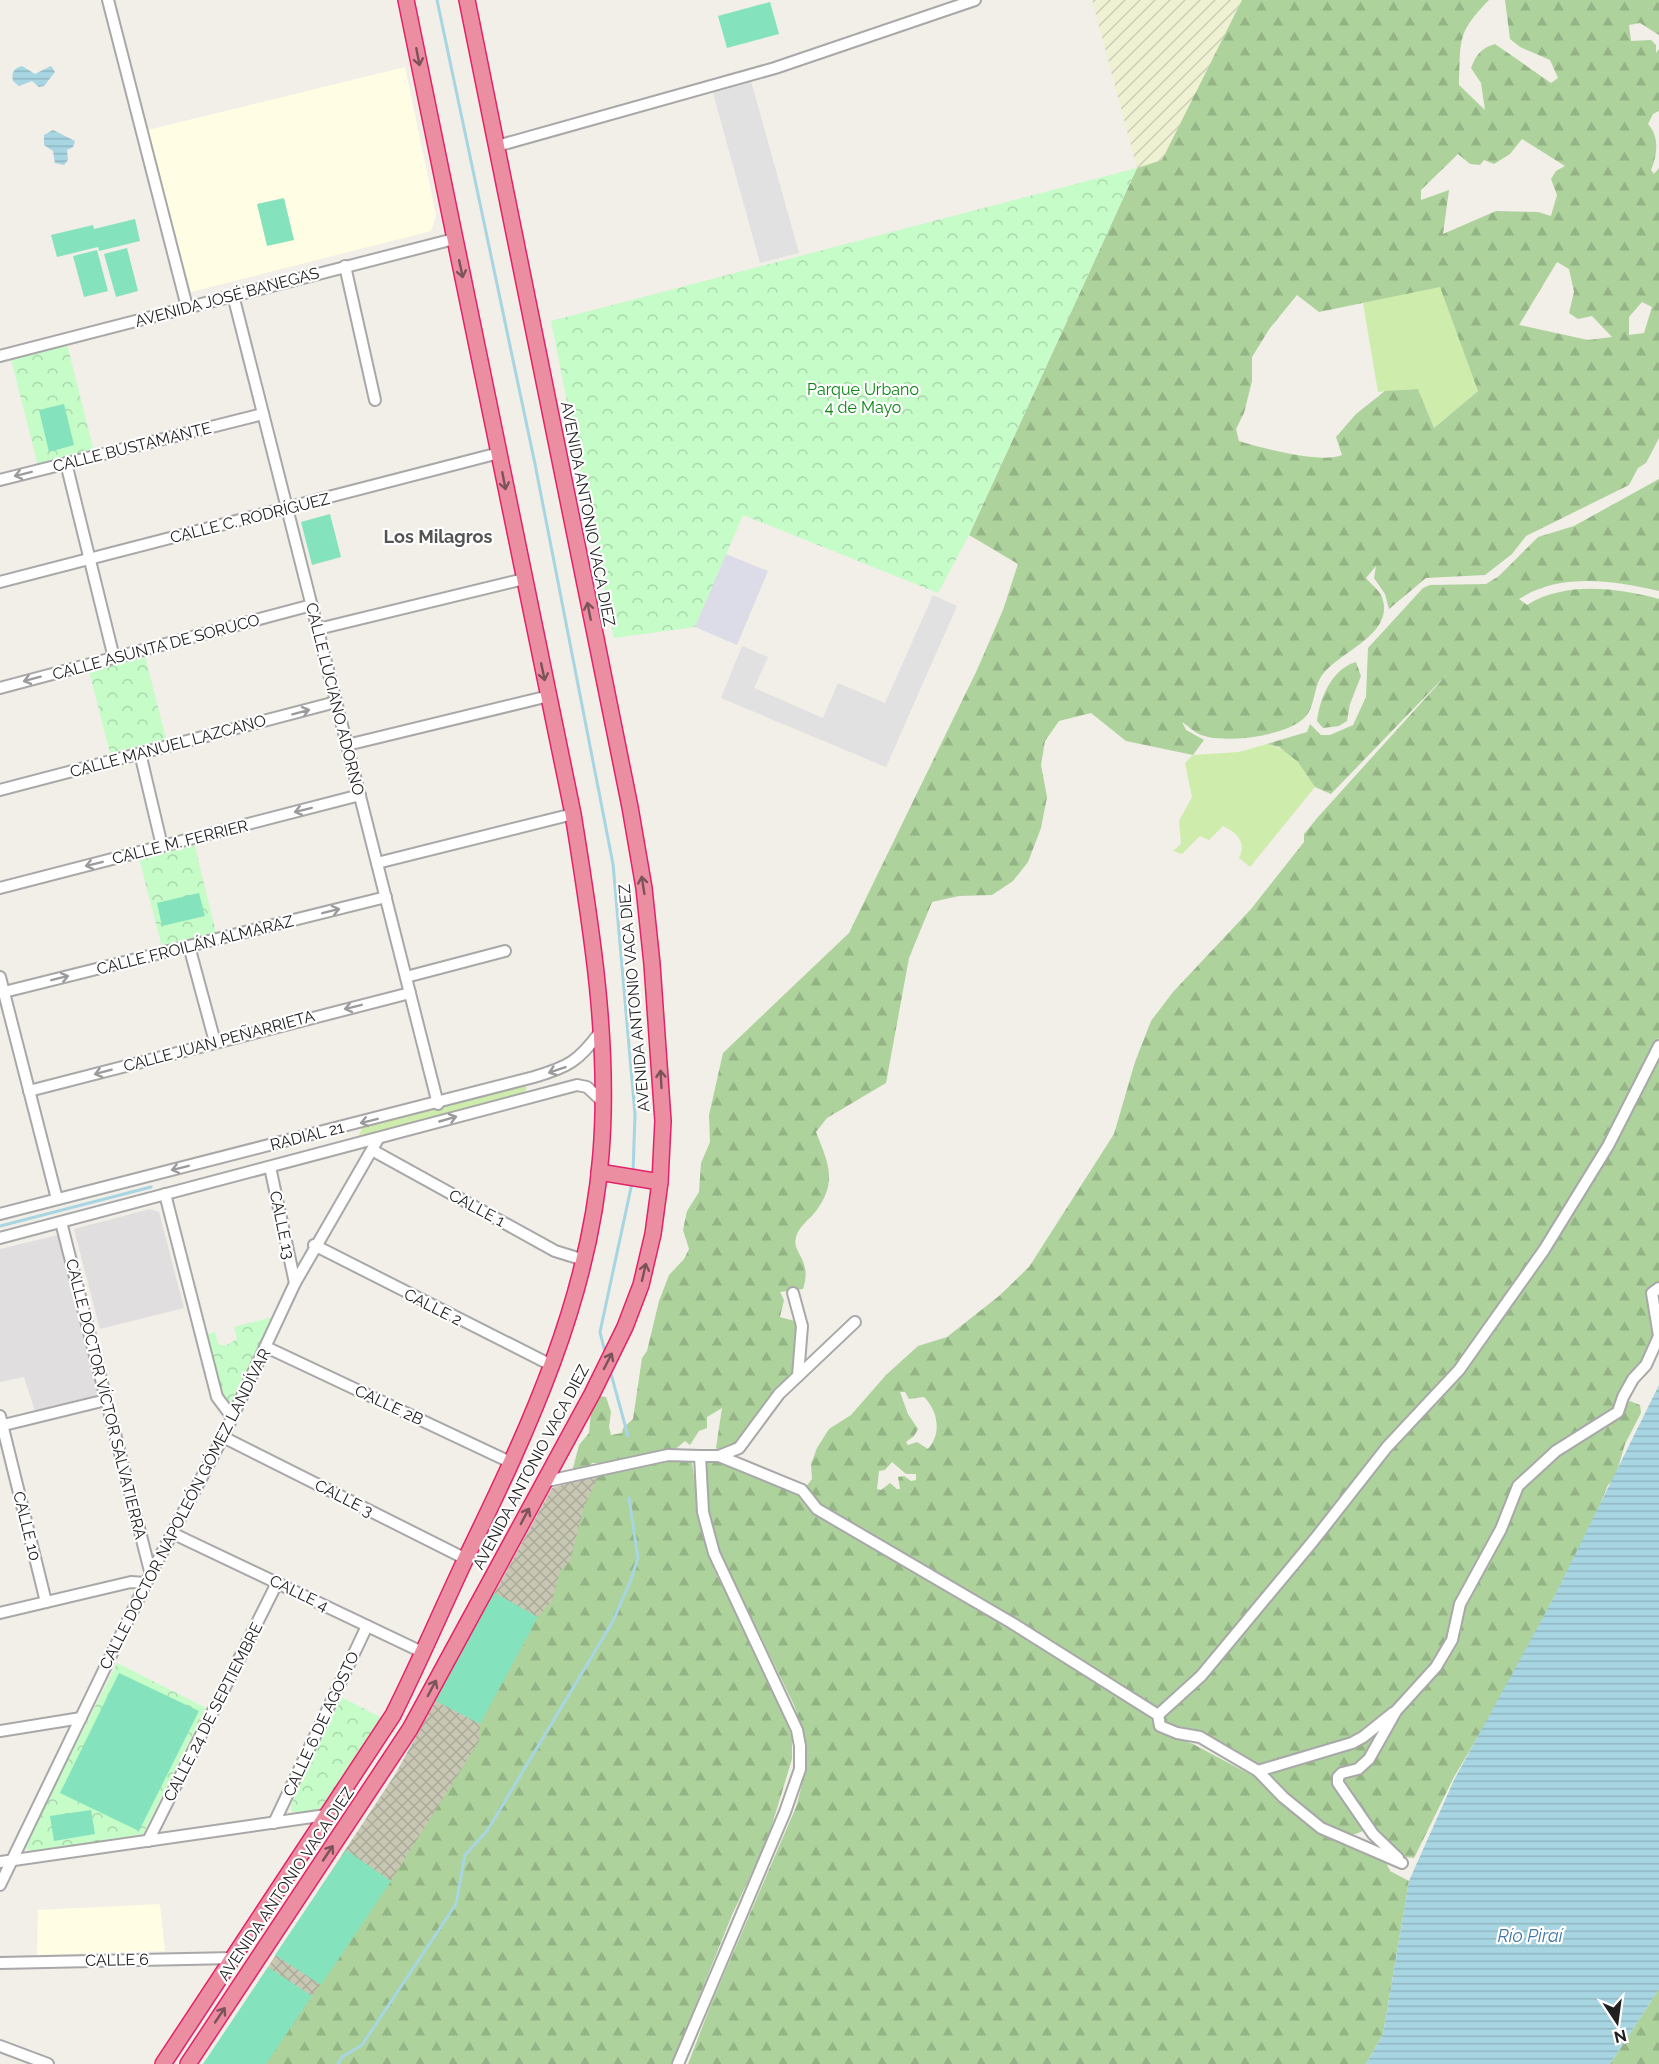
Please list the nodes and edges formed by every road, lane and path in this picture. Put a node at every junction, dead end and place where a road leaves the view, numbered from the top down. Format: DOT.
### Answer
graph roads {
  1 [pos="108,0"];
  2 [pos="406,0"];
  3 [pos="467,0"];
  4 [pos="975,0"];
  5 [pos="497,146"];
  6 [pos="454,238"];
  7 [pos="345,266"];
  8 [pos="233,295"];
  9 [pos="187,307"];
  10 [pos="0,356"];
  11 [pos="375,400"];
  12 [pos="263,414"];
  13 [pos="499,453"];
  14 [pos="66,463"];
  15 [pos="0,480"];
  16 [pos="287,509"];
  17 [pos="90,559"];
  18 [pos="524,579"];
  19 [pos="0,582"];
  20 [pos="312,605"];
  21 [pos="318,629"];
  22 [pos="114,658"];
  23 [pos="0,688"];
  24 [pos="549,696"];
  25 [pos="336,702"];
  26 [pos="347,745"];
  27 [pos="140,753"];
  28 [pos="0,790"];
  29 [pos="360,795"];
  30 [pos="573,814"];
  31 [pos="162,846"];
  32 [pos="377,863"];
  33 [pos="0,888"];
  34 [pos="386,897"];
  35 [pos="189,946"];
  36 [pos="505,951"];
  37 [pos="0,977"];
  38 [pos="406,977"];
  39 [pos="4,992"];
  40 [pos="410,993"];
  41 [pos="4,1006"];
  42 [pos="600,1032"];
  43 [pos="215,1042"];
  44 [pos="1659,1046"];
  45 [pos="534,1077"];
  46 [pos="29,1091"];
  47 [pos="537,1094"];
  48 [pos="603,1102"];
  49 [pos="438,1104"];
  50 [pos="378,1139"];
  51 [pos="372,1150"];
  52 [pos="270,1167"];
  53 [pos="607,1173"];
  54 [pos="655,1181"];
  55 [pos="106,1189"];
  56 [pos="165,1194"];
  57 [pos="57,1199"];
  58 [pos="110,1206"];
  59 [pos="0,1214"];
  60 [pos="61,1222"];
  61 [pos="0,1238"];
  62 [pos="314,1245"];
  63 [pos="585,1260"];
  64 [pos="295,1283"];
  65 [pos="1659,1288"];
  66 [pos="793,1293"];
  67 [pos="855,1322"];
  68 [pos="266,1347"];
  69 [pos="553,1366"];
  70 [pos="798,1376"];
  71 [pos="106,1400"];
  72 [pos="231,1417"];
  73 [pos="1,1423"];
  74 [pos="223,1437"];
  75 [pos="700,1456"];
  76 [pos="719,1456"];
  77 [pos="512,1463"];
  78 [pos="543,1482"];
  79 [pos="174,1534"];
  80 [pos="466,1559"];
  81 [pos="149,1579"];
  82 [pos="277,1583"];
  83 [pos="45,1602"];
  84 [pos="0,1613"];
  85 [pos="367,1626"];
  86 [pos="424,1653"];
  87 [pos="1396,1711"];
  88 [pos="1158,1715"];
  89 [pos="81,1718"];
  90 [pos="0,1731"];
  91 [pos="1258,1771"];
  92 [pos="326,1815"];
  93 [pos="274,1823"];
  94 [pos="148,1841"];
  95 [pos="12,1861"];
  96 [pos="0,1862"];
  97 [pos="0,1885"];
  98 [pos="233,1958"];
  99 [pos="0,1963"];
  100 [pos="0,2046"];
  101 [pos="48,2064"];
  102 [pos="163,2064"];
  103 [pos="188,2064"];
  104 [pos="678,2064"];
  1 -- 9 [label="street"];
  2 -- 6 [label="highway, AVENIDA ANTONIO VACA DIEZ, one-way"];
  3 -- 5 [label="highway, AVENIDA ANTONIO VACA DIEZ"];
  4 -- 5 [label="street"];
  54 -- 5 [label="highway, AVENIDA ANTONIO VACA DIEZ, one-way"];
  6 -- 7 [label="street, AVENIDA JOSÉ BANEGAS"];
  6 -- 13 [label="highway, AVENIDA ANTONIO VACA DIEZ, one-way"];
  7 -- 8 [label="street, AVENIDA JOSÉ BANEGAS"];
  7 -- 11 [label="street"];
  8 -- 9 [label="street, AVENIDA JOSÉ BANEGAS"];
  8 -- 12 [label="street, CALLE LUCIANO ADORNO"];
  9 -- 10 [label="street, AVENIDA JOSÉ BANEGAS"];
  12 -- 14 [label="street, CALLE BUSTAMANTE"];
  12 -- 16 [label="street, CALLE LUCIANO ADORNO"];
  13 -- 16 [label="street, CALLE C. RODRÍGUEZ"];
  13 -- 18 [label="highway, AVENIDA ANTONIO VACA DIEZ, one-way"];
  14 -- 15 [label="street, CALLE BUSTAMANTE, one-way"];
  14 -- 17 [label="street"];
  16 -- 17 [label="street, CALLE C. RODRÍGUEZ"];
  16 -- 20 [label="street, CALLE LUCIANO ADORNO"];
  17 -- 19 [label="street, CALLE C. RODRÍGUEZ"];
  17 -- 22 [label="street"];
  18 -- 21 [label="street"];
  18 -- 24 [label="highway, AVENIDA ANTONIO VACA DIEZ, one-way"];
  20 -- 21 [label="street, CALLE LUCIANO ADORNO"];
  20 -- 22 [label="street, CALLE ASUNTA DE SORUCO"];
  21 -- 25 [label="street, CALLE LUCIANO ADORNO"];
  22 -- 23 [label="street, CALLE ASUNTA DE SORUCO, one-way"];
  24 -- 26 [label="street"];
  24 -- 30 [label="highway, AVENIDA ANTONIO VACA DIEZ"];
  25 -- 26 [label="street, CALLE LUCIANO ADORNO"];
  27 -- 25 [label="street, CALLE MANUEL LAZCANO, one-way"];
  26 -- 29 [label="street, CALLE LUCIANO ADORNO"];
  27 -- 28 [label="street, CALLE MANUEL LAZCANO"];
  27 -- 31 [label="street"];
  29 -- 31 [label="street, CALLE M. FERRIER, one-way"];
  29 -- 32 [label="street, CALLE LUCIANO ADORNO"];
  30 -- 32 [label="street"];
  30 -- 42 [label="highway, AVENIDA ANTONIO VACA DIEZ"];
  31 -- 33 [label="street, CALLE M. FERRIER, one-way"];
  32 -- 34 [label="street, CALLE LUCIANO ADORNO"];
  35 -- 34 [label="street, CALLE FROILÁN ALMARAZ, one-way"];
  34 -- 38 [label="street, CALLE LUCIANO ADORNO"];
  39 -- 35 [label="street, CALLE FROILÁN ALMARAZ, one-way"];
  35 -- 43 [label="street"];
  36 -- 38 [label="street"];
  37 -- 39 [label="street"];
  38 -- 40 [label="street, CALLE LUCIANO ADORNO"];
  39 -- 41 [label="street"];
  40 -- 43 [label="street, CALLE JUAN PEÑARRIETA, one-way"];
  40 -- 49 [label="street, CALLE LUCIANO ADORNO"];
  41 -- 46 [label="street"];
  42 -- 45 [label="street, RADIAL 21, one-way"];
  42 -- 48 [label="highway, AVENIDA ANTONIO VACA DIEZ"];
  43 -- 46 [label="street, CALLE JUAN PEÑARRIETA, one-way"];
  44 -- 88 [label="street"];
  45 -- 47 [label="street"];
  45 -- 49 [label="street, RADIAL 21"];
  46 -- 57 [label="street"];
  47 -- 48 [label="street, RADIAL 21"];
  50 -- 47 [label="street, RADIAL 21, one-way"];
  48 -- 53 [label="highway, AVENIDA ANTONIO VACA DIEZ"];
  49 -- 55 [label="street, RADIAL 21, one-way"];
  50 -- 51 [label="street, CALLE DOCTOR NAPOLEÓN GÓMEZ LANDÍVAR"];
  50 -- 52 [label="street, RADIAL 21"];
  51 -- 62 [label="street, CALLE DOCTOR NAPOLEÓN GÓMEZ LANDÍVAR"];
  51 -- 63 [label="street, CALLE 1"];
  52 -- 56 [label="street, RADIAL 21"];
  52 -- 64 [label="street, CALLE 13"];
  53 -- 54 [label="highway"];
  53 -- 63 [label="highway, AVENIDA ANTONIO VACA DIEZ"];
  78 -- 54 [label="highway, AVENIDA ANTONIO VACA DIEZ, one-way"];
  55 -- 57 [label="street, RADIAL 21"];
  55 -- 58 [label="street"];
  56 -- 58 [label="street, RADIAL 21"];
  56 -- 72 [label="street"];
  57 -- 59 [label="street, RADIAL 21"];
  58 -- 60 [label="street, RADIAL 21"];
  60 -- 61 [label="street, RADIAL 21"];
  60 -- 71 [label="street, CALLE DOCTOR VÍCTOR SALVATIERRA"];
  62 -- 64 [label="street, CALLE DOCTOR NAPOLEÓN GÓMEZ LANDÍVAR"];
  62 -- 69 [label="street, CALLE 2"];
  63 -- 69 [label="highway, AVENIDA ANTONIO VACA DIEZ"];
  64 -- 68 [label="street, CALLE DOCTOR NAPOLEÓN GÓMEZ LANDÍVAR"];
  65 -- 87 [label="street"];
  66 -- 70 [label="street"];
  67 -- 70 [label="street"];
  68 -- 72 [label="street, CALLE DOCTOR NAPOLEÓN GÓMEZ LANDÍVAR"];
  68 -- 77 [label="street, CALLE 2B"];
  69 -- 77 [label="highway, AVENIDA ANTONIO VACA DIEZ"];
  70 -- 76 [label="street"];
  71 -- 73 [label="street"];
  71 -- 81 [label="street, CALLE DOCTOR VÍCTOR SALVATIERRA"];
  72 -- 74 [label="street, CALLE DOCTOR NAPOLEÓN GÓMEZ LANDÍVAR"];
  73 -- 83 [label="street, CALLE 10"];
  74 -- 79 [label="street, CALLE DOCTOR NAPOLEÓN GÓMEZ LANDÍVAR"];
  74 -- 80 [label="street, CALLE 3"];
  75 -- 76 [label="street"];
  75 -- 78 [label="street"];
  75 -- 104 [label="street"];
  76 -- 88 [label="street"];
  77 -- 80 [label="highway, AVENIDA ANTONIO VACA DIEZ"];
  103 -- 78 [label="highway, AVENIDA ANTONIO VACA DIEZ, one-way"];
  79 -- 81 [label="street, CALLE DOCTOR NAPOLEÓN GÓMEZ LANDÍVAR"];
  79 -- 82 [label="street, CALLE 4"];
  80 -- 86 [label="highway, AVENIDA ANTONIO VACA DIEZ"];
  81 -- 83 [label="street"];
  81 -- 89 [label="street, CALLE DOCTOR NAPOLEÓN GÓMEZ LANDÍVAR"];
  82 -- 85 [label="street, CALLE 4"];
  82 -- 94 [label="street, CALLE 24 DE SEPTIEMBRE"];
  83 -- 84 [label="street"];
  85 -- 86 [label="street, CALLE 4"];
  85 -- 93 [label="street, CALLE 6 DE AGOSTO"];
  86 -- 92 [label="highway, AVENIDA ANTONIO VACA DIEZ"];
  87 -- 91 [label="street"];
  87 -- 91 [label="street"];
  88 -- 91 [label="street"];
  89 -- 90 [label="street"];
  89 -- 95 [label="street, CALLE DOCTOR NAPOLEÓN GÓMEZ LANDÍVAR"];
  92 -- 93 [label="street"];
  92 -- 98 [label="highway, AVENIDA ANTONIO VACA DIEZ"];
  93 -- 94 [label="street"];
  94 -- 95 [label="street"];
  95 -- 96 [label="street"];
  95 -- 97 [label="street, CALLE DOCTOR NAPOLEÓN GÓMEZ LANDÍVAR"];
  98 -- 99 [label="street, CALLE 6"];
  98 -- 102 [label="highway, AVENIDA ANTONIO VACA DIEZ"];
  100 -- 101 [label="street"];
}
